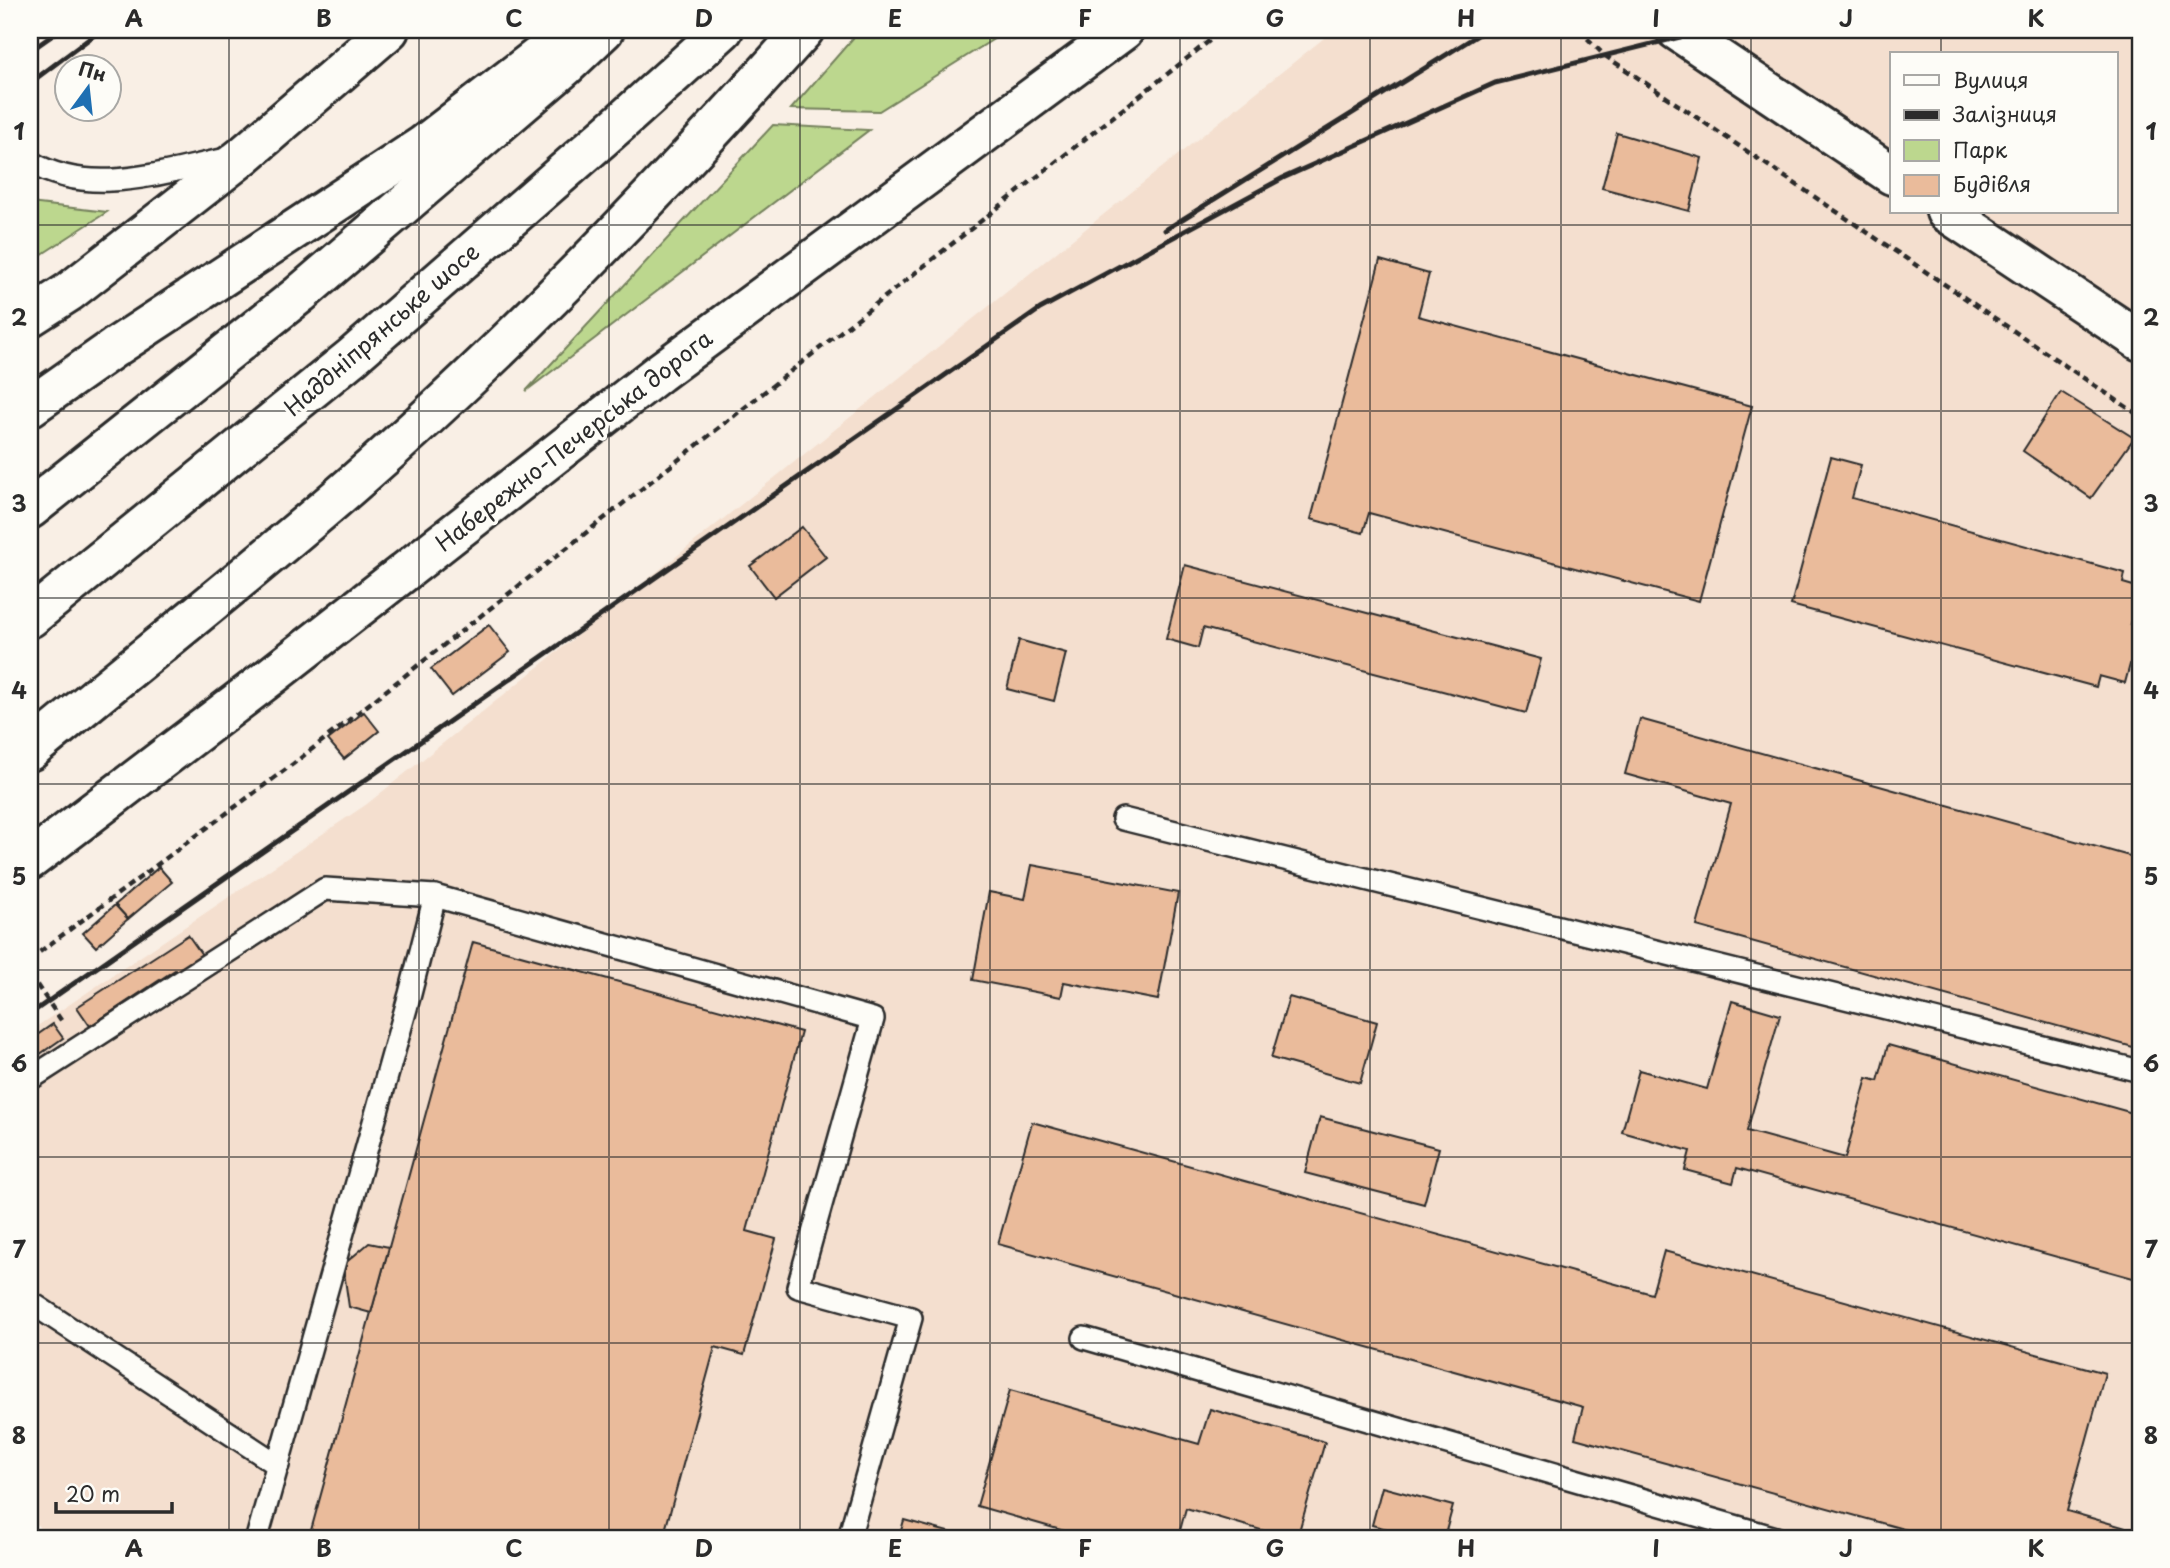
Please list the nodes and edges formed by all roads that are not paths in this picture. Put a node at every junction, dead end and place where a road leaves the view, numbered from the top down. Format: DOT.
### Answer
graph roads {
  1 [pos="389,30"];
  2 [pos="572,30"];
  3 [pos="604,30"];
  4 [pos="723,30"];
  5 [pos="804,30"];
  6 [pos="1124,30"];
  7 [pos="1676,30"];
  8 [pos="243,156"];
  9 [pos="30,162"];
  10 [pos="1890,174"];
  11 [pos="1949,214"];
  12 [pos="30,317"];
  13 [pos="2140,341"];
  14 [pos="30,407"];
  15 [pos="30,509"];
  16 [pos="30,618"];
  17 [pos="30,751"];
  18 [pos="1123,819"];
  19 [pos="30,860"];
  20 [pos="435,896"];
  21 [pos="2140,1071"];
  22 [pos="30,1079"];
  23 [pos="30,1302"];
  24 [pos="1084,1338"];
  25 [pos="278,1465"];
  26 [pos="257,1538"];
  27 [pos="849,1538"];
  28 [pos="1776,1538"];
  1 -- 8 [label="main road"];
  2 -- 14 [label="main road"];
  3 -- 15 [label="main road"];
  4 -- 16 [label="main road, Наддніпрянське шосе"];
  5 -- 17 [label="main road"];
  6 -- 19 [label="main road, Набережно-Печерська дорога"];
  7 -- 10 [label="main road"];
  8 -- 9 [label="lane"];
  8 -- 12 [label="main road"];
  11 -- 13 [label="main road"];
  18 -- 21 [label="lane"];
  20 -- 22 [label="lane"];
  20 -- 25 [label="lane"];
  20 -- 27 [label="lane"];
  23 -- 25 [label="lane"];
  24 -- 28 [label="lane"];
  25 -- 26 [label="lane"];
}
